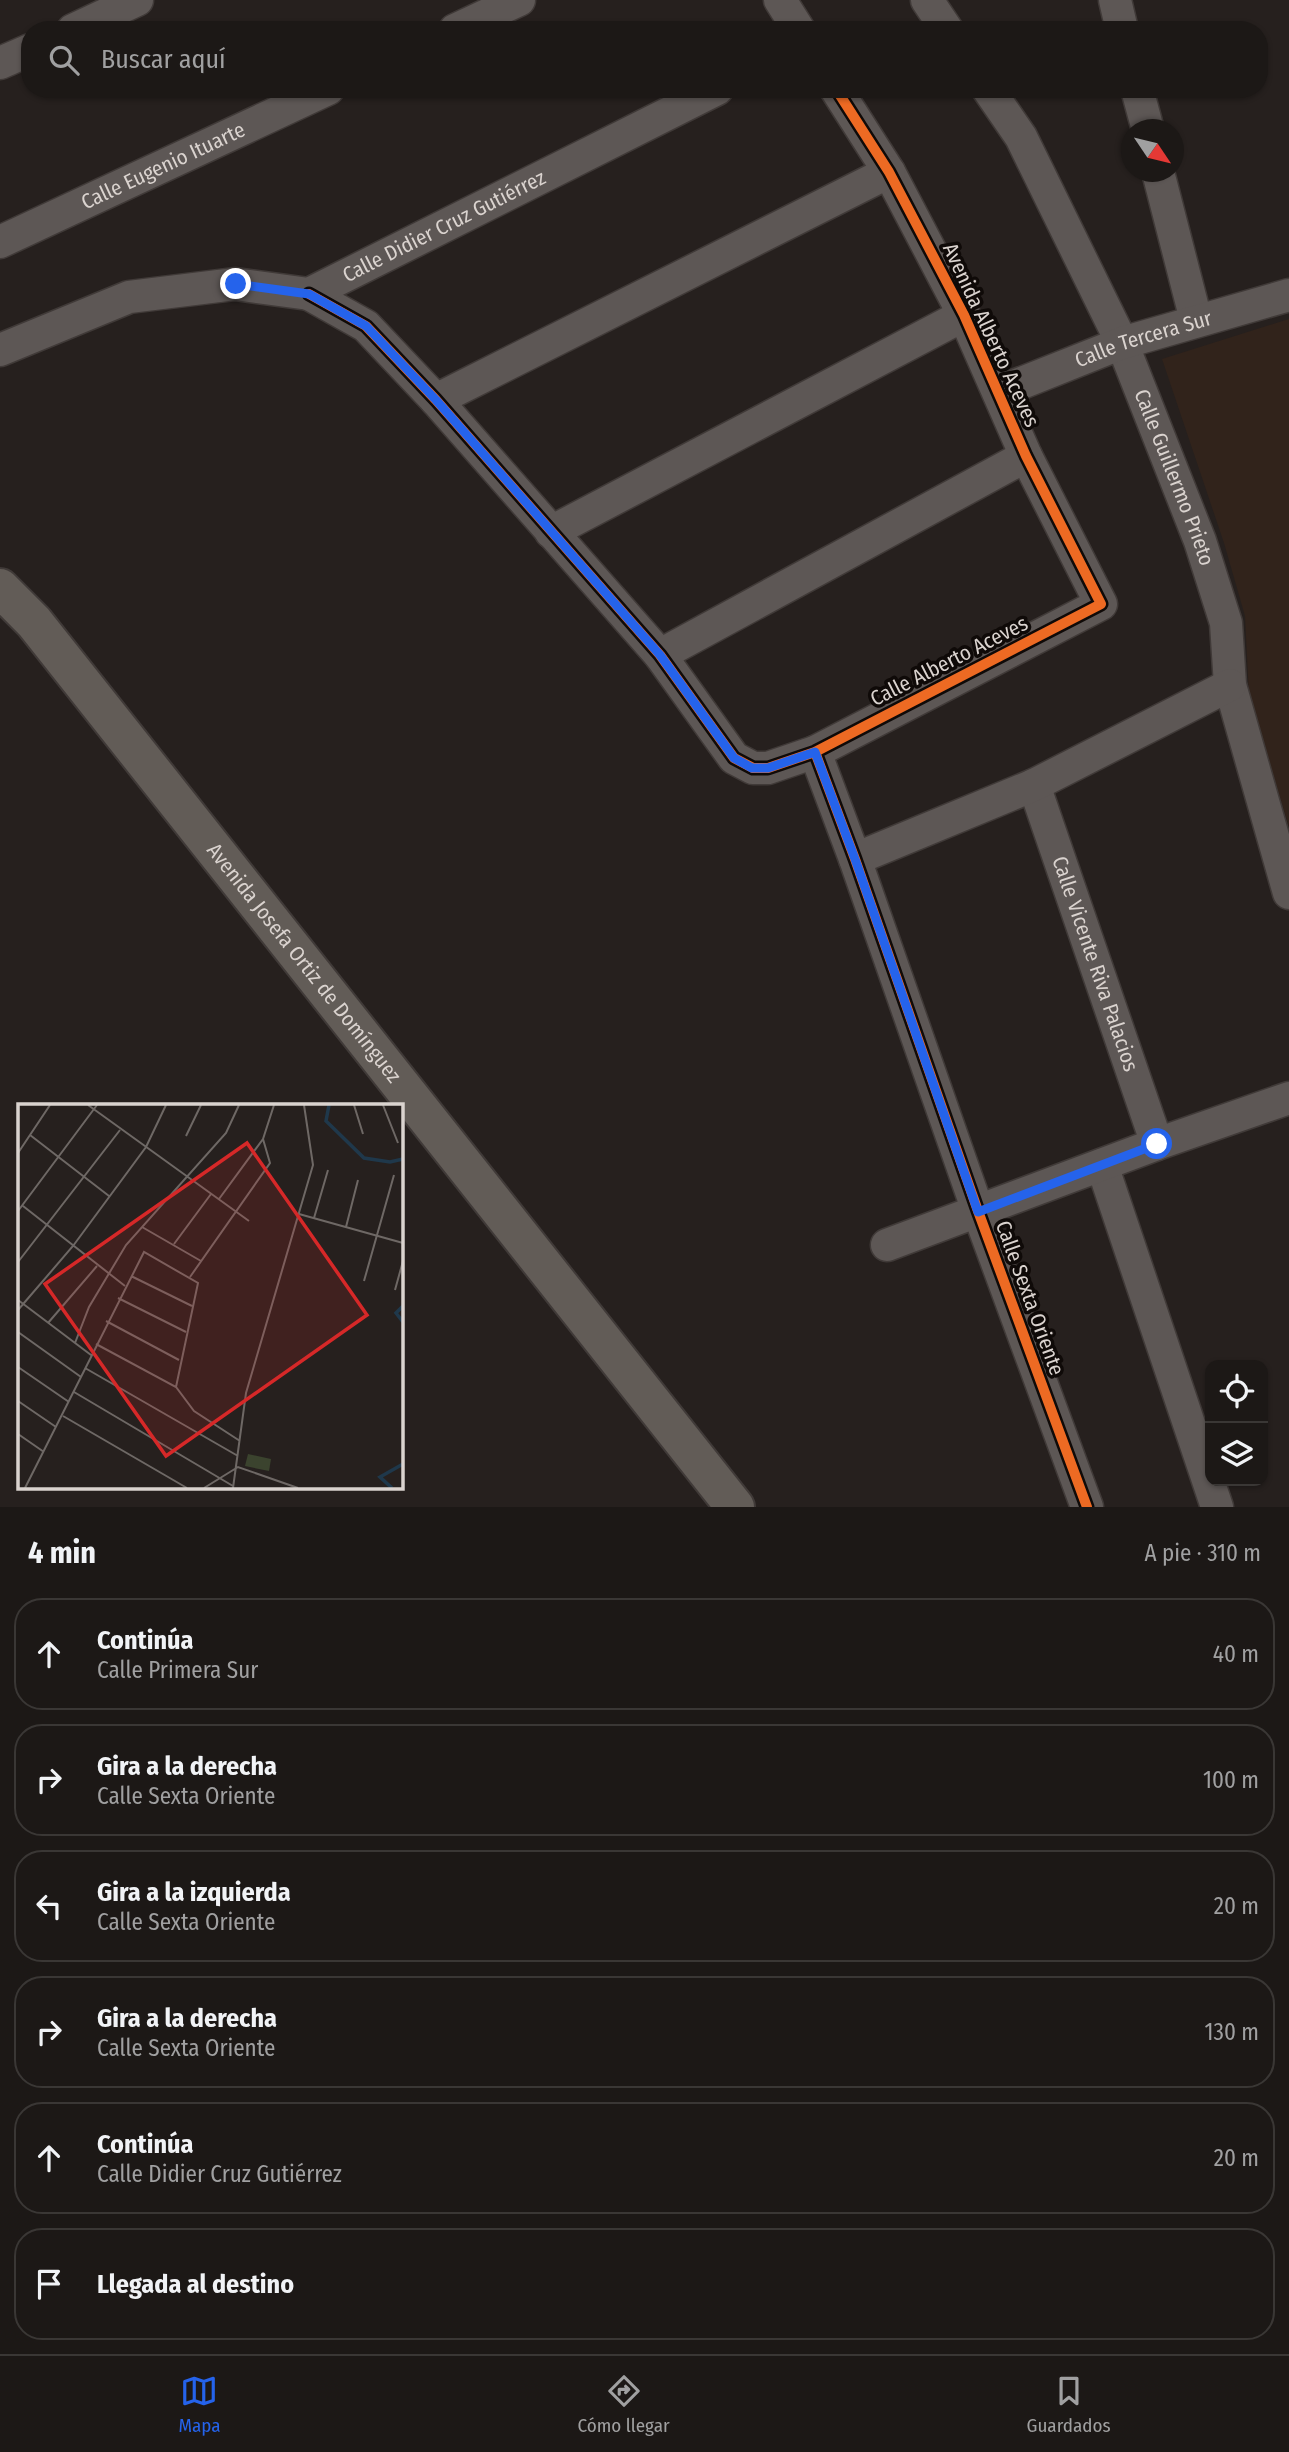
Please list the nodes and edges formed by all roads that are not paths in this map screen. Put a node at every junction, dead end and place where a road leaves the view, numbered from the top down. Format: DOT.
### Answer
graph roads {
  1 [pos="137,0"];
  2 [pos="519,0"];
  3 [pos="780,0"];
  4 [pos="927,0"];
  5 [pos="1115,0"];
  6 [pos="92,21"];
  7 [pos="474,21"];
  8 [pos="793,21"];
  9 [pos="941,21"];
  10 [pos="1120,21"];
  11 [pos="21,54"];
  12 [pos="0,63"];
  13 [pos="309,98"];
  14 [pos="699,98"];
  15 [pos="842,98"];
  16 [pos="994,98"];
  17 [pos="1139,98"];
  18 [pos="1145,119"];
  19 [pos="889,172"];
  20 [pos="1161,182"];
  21 [pos="0,242"];
  22 [pos="309,294"];
  23 [pos="1289,295"];
  24 [pos="964,315"];
  25 [pos="1196,320"];
  26 [pos="1122,343"];
  27 [pos="0,350"];
  28 [pos="999,392"];
  29 [pos="436,400"];
  30 [pos="1026,456"];
  31 [pos="551,532"];
  32 [pos="0,588"];
  33 [pos="1101,604"];
  34 [pos="660,655"];
  35 [pos="1230,685"];
  36 [pos="815,752"];
  37 [pos="1034,785"];
  38 [pos="855,859"];
  39 [pos="1289,893"];
  40 [pos="1289,1098"];
  41 [pos="1157,1144"];
  42 [pos="1102,1165"];
  43 [pos="978,1212"];
  44 [pos="887,1245"];
  45 [pos="735,1507"];
  46 [pos="1087,1507"];
  47 [pos="1217,1507"];
  1 -- 6 [label="street"];
  2 -- 7 [label="street"];
  3 -- 8 [label="street"];
  4 -- 9 [label="street"];
  5 -- 10 [label="street"];
  11 -- 12 [label="street"];
  13 -- 21 [label="street, Calle Eugenio Ituarte"];
  14 -- 22 [label="street, Calle Didier Cruz Gutiérrez"];
  15 -- 19 [label="street, Avenida Alberto Aceves"];
  16 -- 26 [label="street, Calle Guillermo Prieto"];
  17 -- 18 [label="street"];
  19 -- 24 [label="street, Avenida Alberto Aceves"];
  19 -- 29 [label="street"];
  20 -- 25 [label="street"];
  22 -- 27 [label="street"];
  22 -- 29 [label="street"];
  23 -- 25 [label="street, Calle Tercera Sur"];
  24 -- 28 [label="street, Avenida Alberto Aceves"];
  24 -- 31 [label="street"];
  25 -- 26 [label="street, Calle Tercera Sur"];
  26 -- 28 [label="street, Calle Tercera Sur"];
  26 -- 35 [label="street, Calle Guillermo Prieto"];
  28 -- 30 [label="street, Avenida Alberto Aceves"];
  29 -- 31 [label="street"];
  30 -- 33 [label="street, Avenida Alberto Aceves"];
  30 -- 34 [label="street"];
  31 -- 34 [label="street"];
  32 -- 45 [label="main road, Avenida Josefa Ortiz de Domínguez"];
  33 -- 36 [label="street, Calle Alberto Aceves"];
  34 -- 36 [label="street"];
  35 -- 37 [label="street"];
  35 -- 39 [label="street, Calle Guillermo Prieto"];
  36 -- 38 [label="street, Calle Sexta Oriente"];
  37 -- 38 [label="street"];
  37 -- 41 [label="street, Calle Vicente Riva Palacios"];
  38 -- 43 [label="street, Calle Sexta Oriente"];
  40 -- 41 [label="street"];
  41 -- 42 [label="street"];
  42 -- 43 [label="street"];
  42 -- 47 [label="street"];
  43 -- 44 [label="street"];
  43 -- 46 [label="street, Calle Sexta Oriente"];
}
